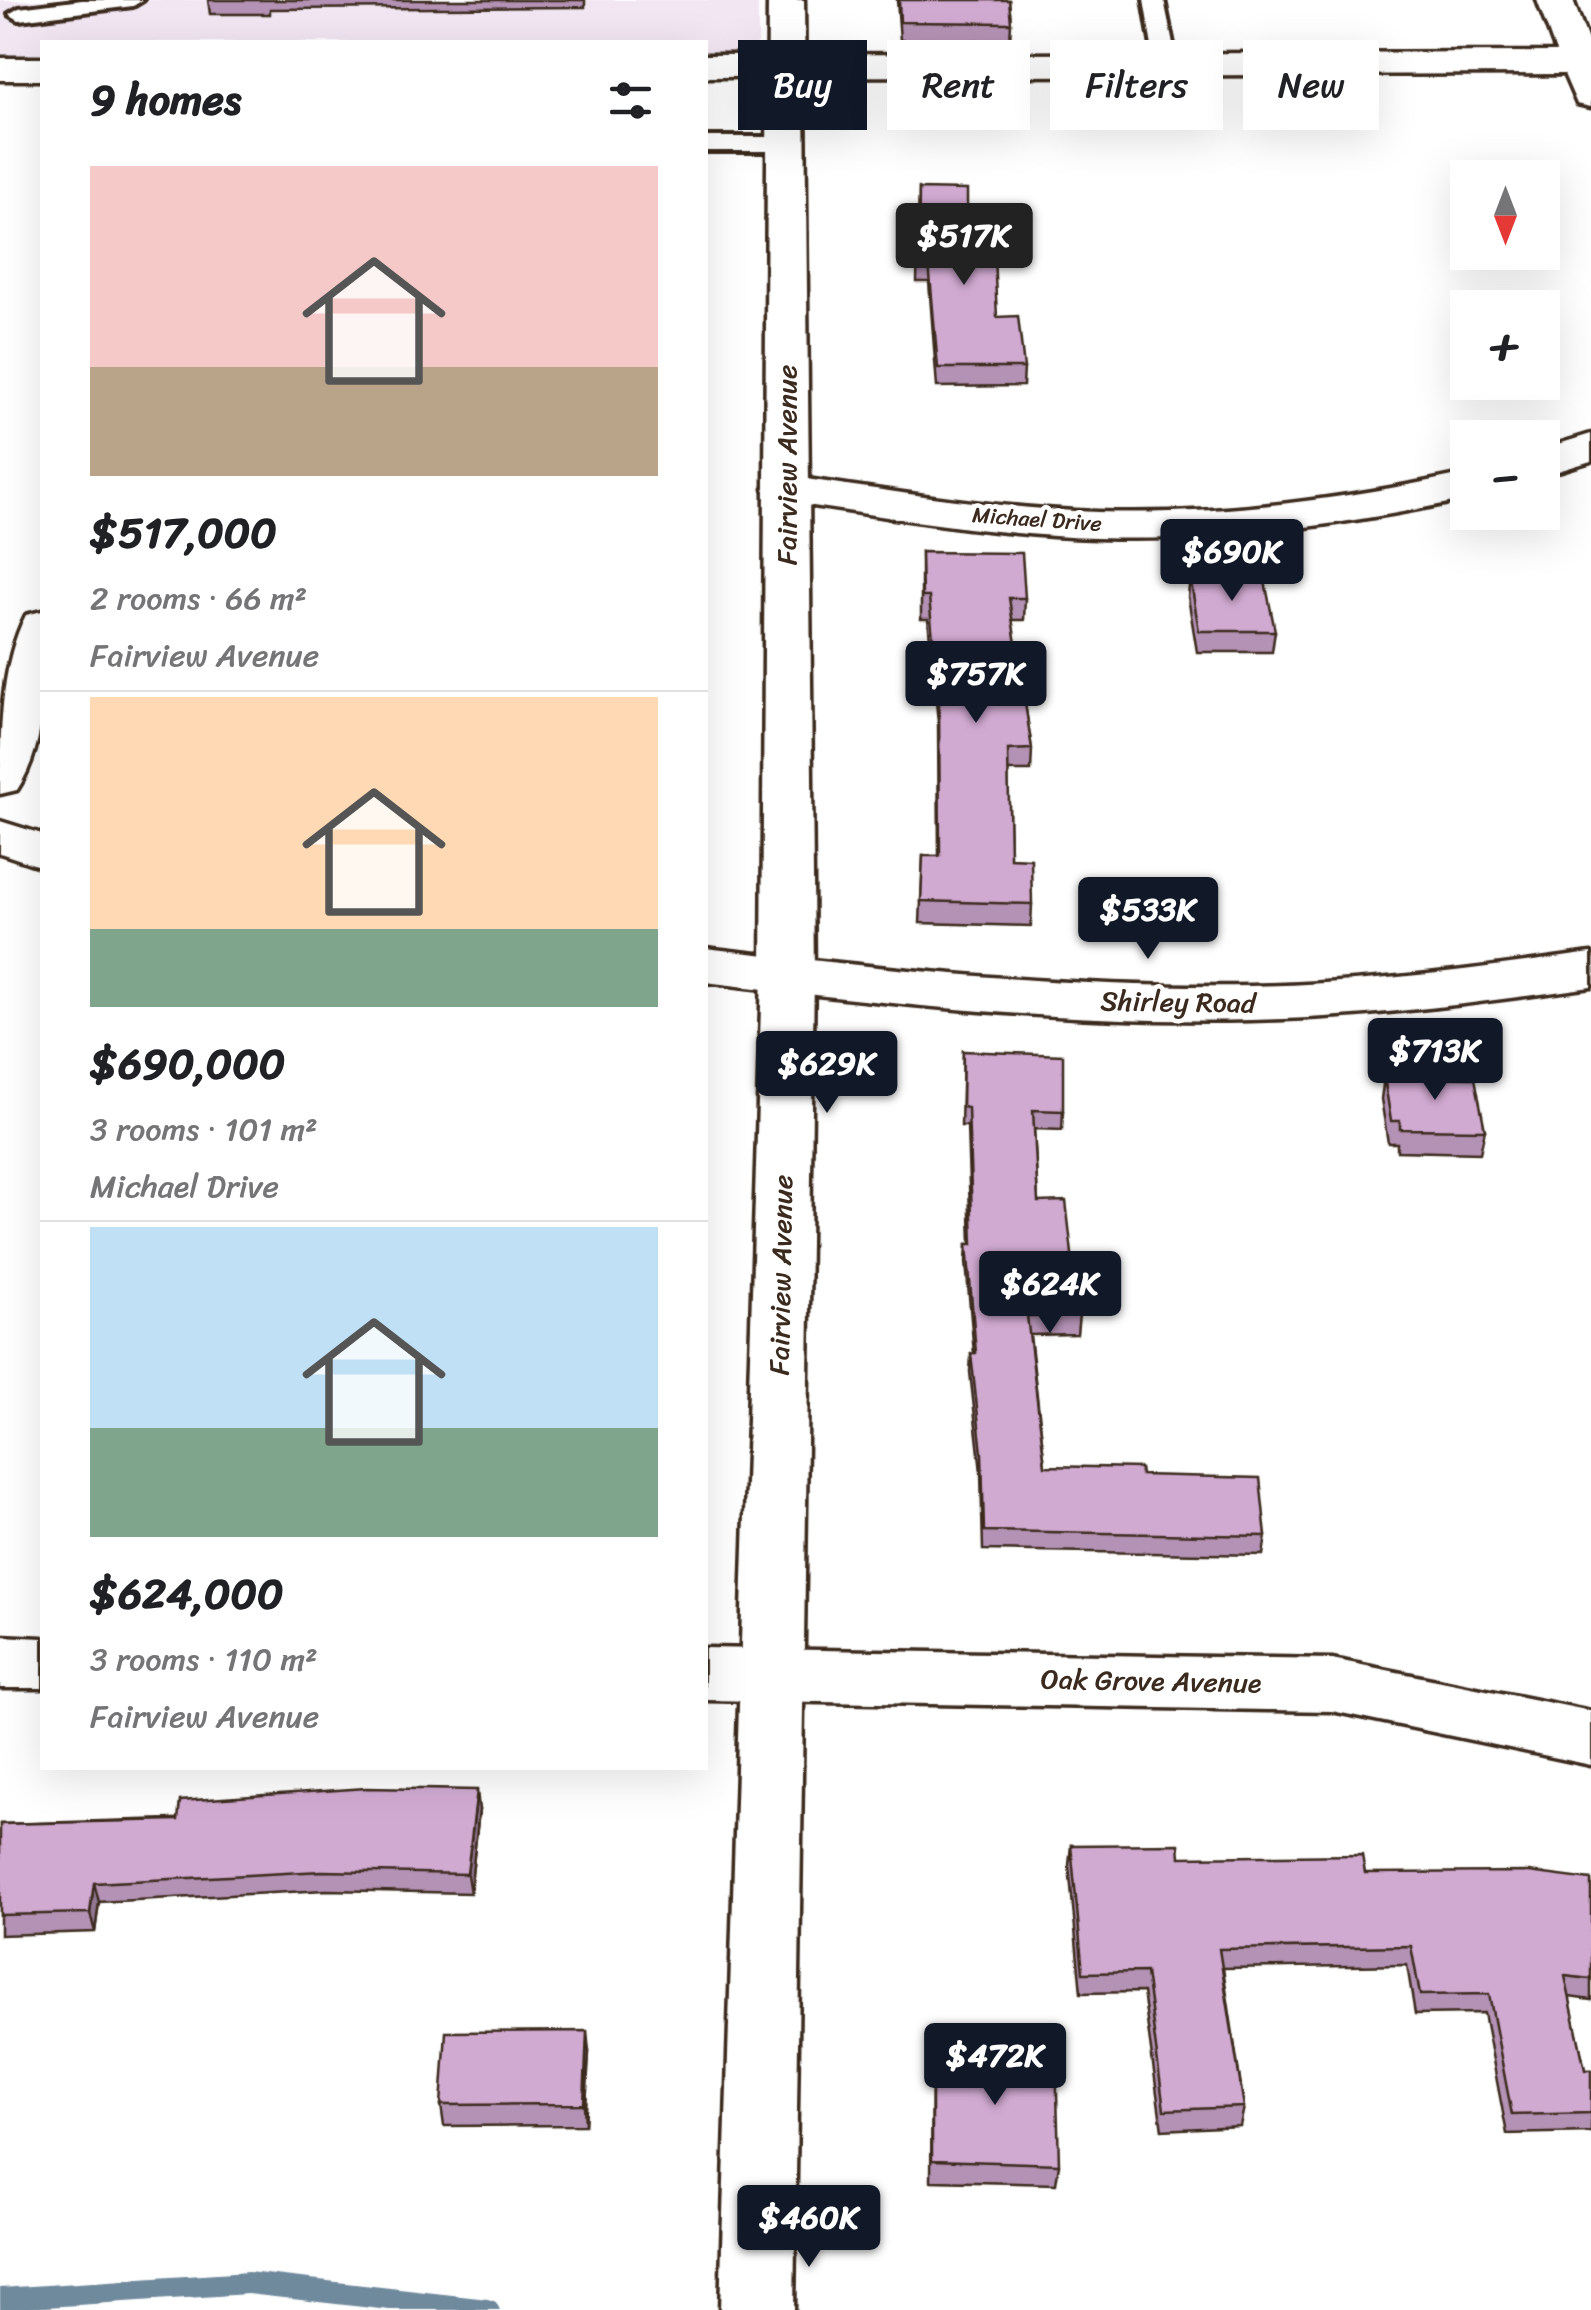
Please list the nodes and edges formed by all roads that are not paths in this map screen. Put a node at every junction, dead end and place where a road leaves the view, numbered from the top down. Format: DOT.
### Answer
graph roads {
  1 [pos="133,0"];
  2 [pos="786,0"];
  3 [pos="1154,0"];
  4 [pos="1555,0"];
  5 [pos="17,9"];
  6 [pos="786,40"];
  7 [pos="1162,40"];
  8 [pos="1223,64"];
  9 [pos="1585,64"];
  10 [pos="1050,65"];
  11 [pos="708,66"];
  12 [pos="738,66"];
  13 [pos="867,66"];
  14 [pos="0,69"];
  15 [pos="40,69"];
  16 [pos="1591,99"];
  17 [pos="786,130"];
  18 [pos="708,144"];
  19 [pos="786,144"];
  20 [pos="1591,447"];
  21 [pos="1560,457"];
  22 [pos="786,489"];
  23 [pos="1450,489"];
  24 [pos="40,630"];
  25 [pos="11,707"];
  26 [pos="0,779"];
  27 [pos="0,836"];
  28 [pos="40,849"];
  29 [pos="708,965"];
  30 [pos="1591,970"];
  31 [pos="788,975"];
  32 [pos="0,1662"];
  33 [pos="40,1663"];
  34 [pos="708,1674"];
  35 [pos="772,1675"];
  36 [pos="1591,1738"];
  37 [pos="757,2310"];
  1 -- 5 [label="lane"];
  2 -- 6 [label="street, Fairview Avenue"];
  3 -- 7 [label="lane"];
  4 -- 9 [label="street"];
  8 -- 9 [label="street"];
  9 -- 16 [label="street"];
  10 -- 13 [label="street"];
  11 -- 12 [label="street"];
  14 -- 15 [label="street"];
  17 -- 19 [label="street, Fairview Avenue"];
  18 -- 19 [label="lane"];
  19 -- 22 [label="street, Fairview Avenue"];
  20 -- 21 [label="street"];
  22 -- 23 [label="street, Michael Drive"];
  22 -- 31 [label="street, Fairview Avenue"];
  24 -- 25 [label="street"];
  25 -- 26 [label="street"];
  27 -- 28 [label="street"];
  29 -- 31 [label="street, Shirley Road"];
  30 -- 31 [label="street, Shirley Road"];
  31 -- 35 [label="street, Fairview Avenue"];
  32 -- 33 [label="street"];
  34 -- 35 [label="street, Oak Grove Avenue"];
  35 -- 36 [label="street, Oak Grove Avenue"];
  35 -- 37 [label="street, Fairview Avenue"];
}
